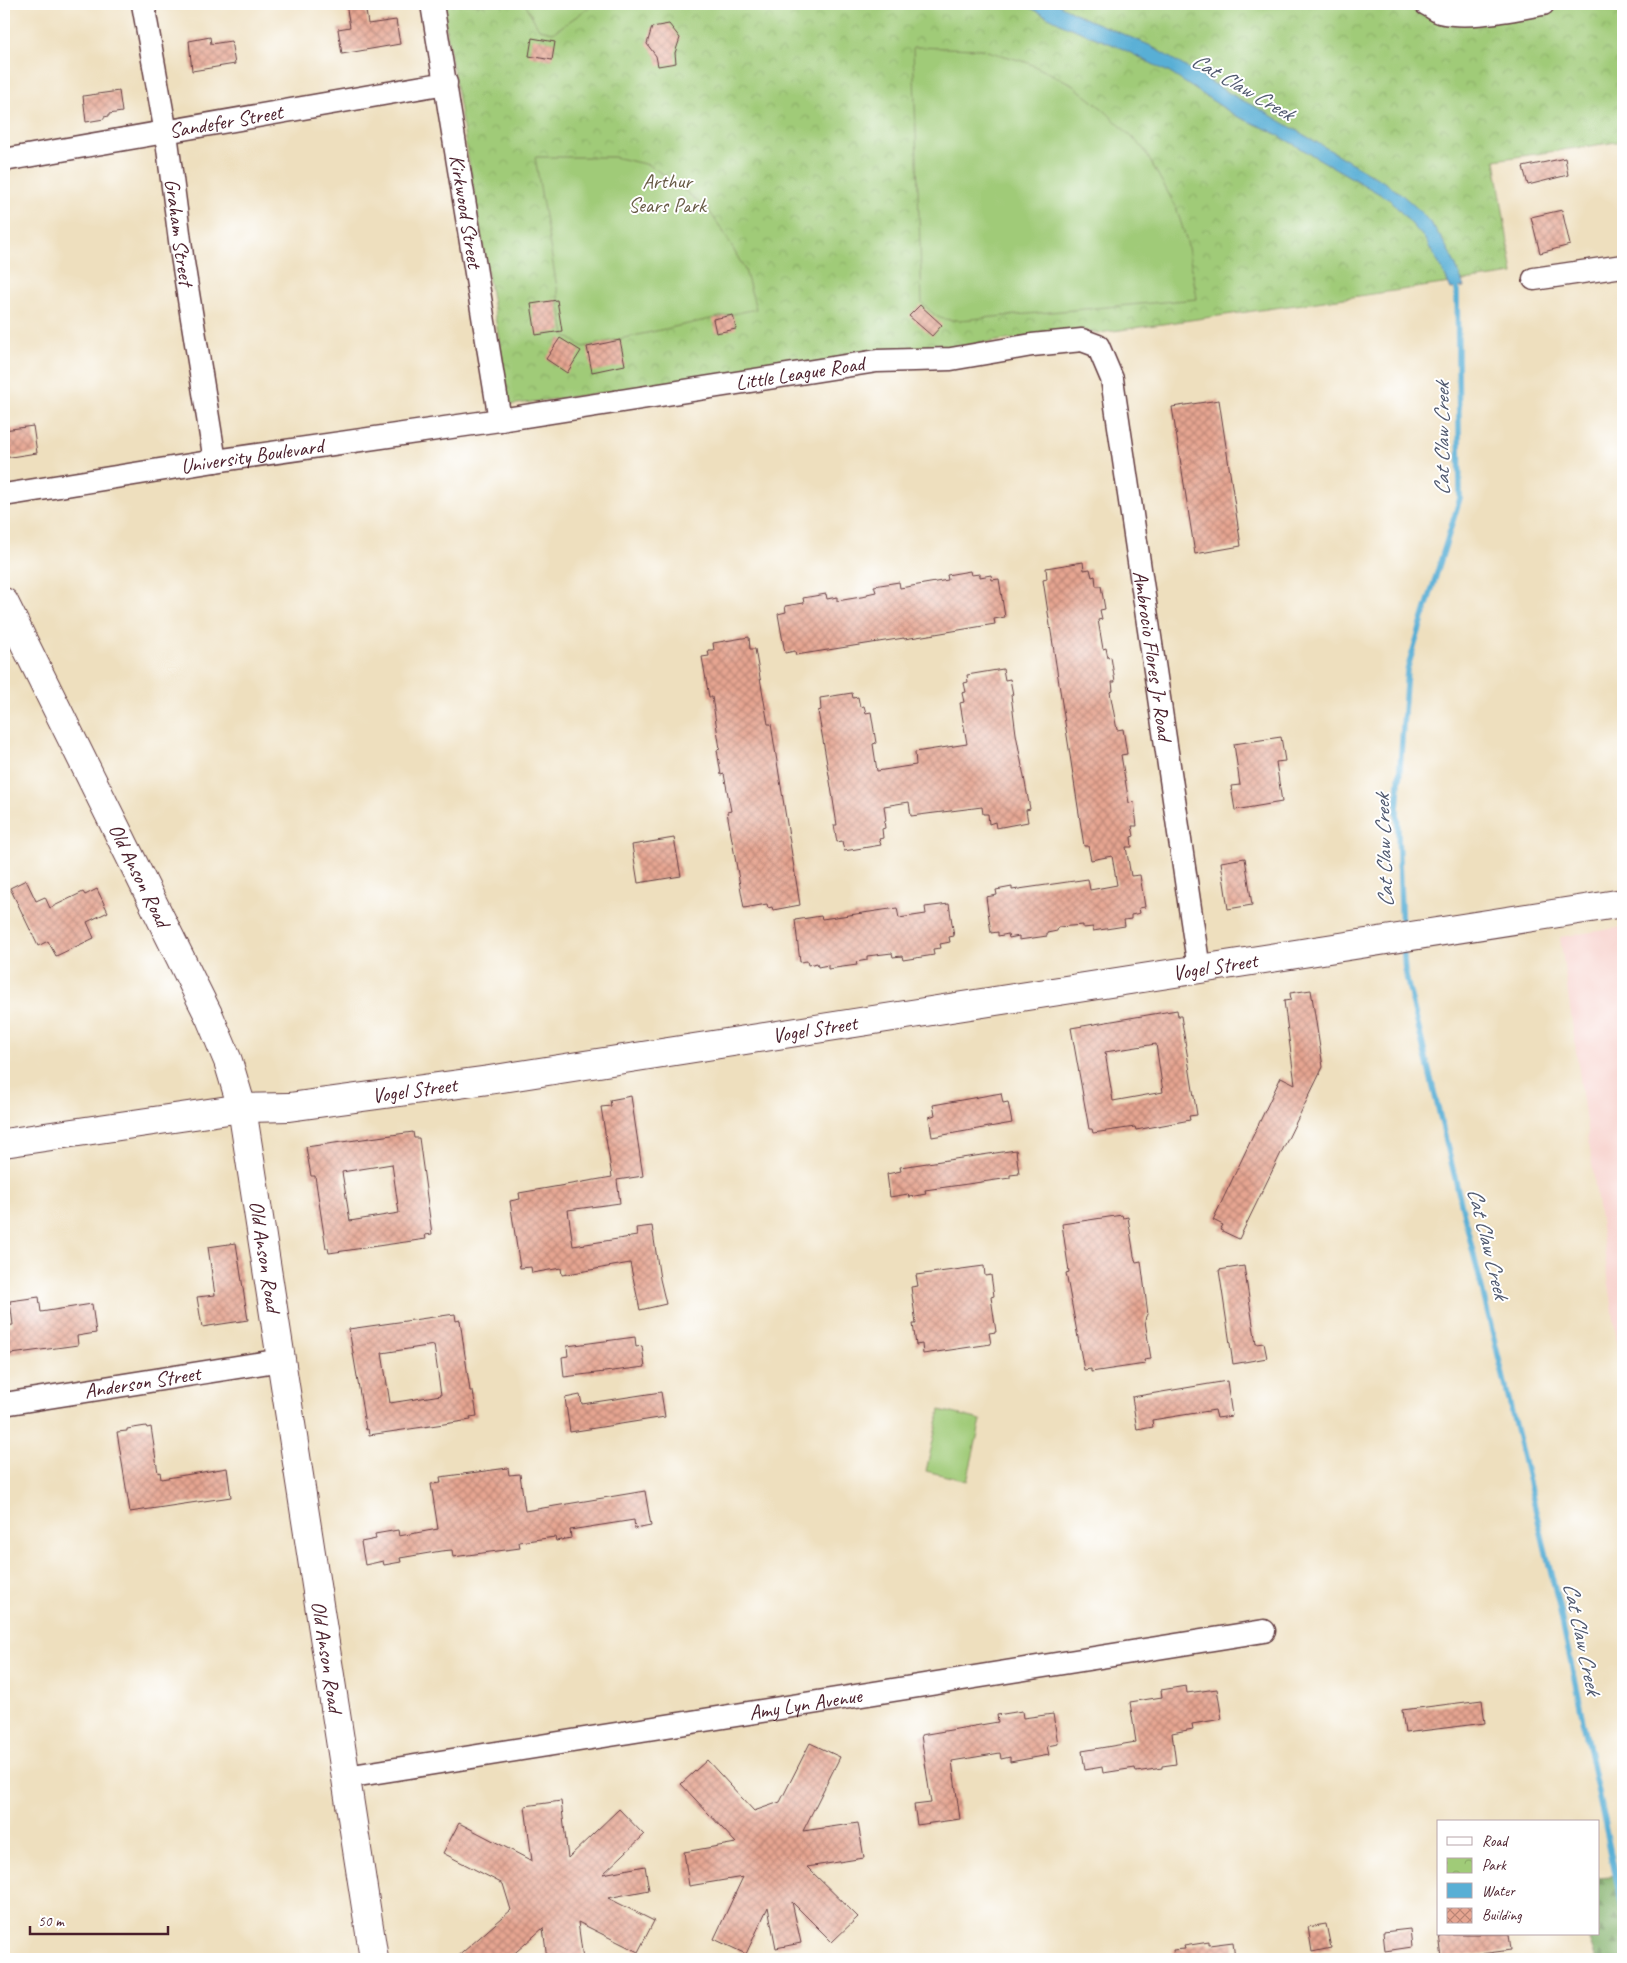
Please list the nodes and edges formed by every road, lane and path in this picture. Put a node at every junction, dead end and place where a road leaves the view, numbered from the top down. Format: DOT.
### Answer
graph roads {
  1 [pos="143,4"];
  2 [pos="432,4"];
  3 [pos="1426,4"];
  4 [pos="1543,4"];
  5 [pos="446,83"];
  6 [pos="166,133"];
  7 [pos="4,160"];
  8 [pos="1623,266"];
  9 [pos="1534,279"];
  10 [pos="1098,346"];
  11 [pos="500,420"];
  12 [pos="215,461"];
  13 [pos="4,495"];
  14 [pos="4,602"];
  15 [pos="1623,903"];
  16 [pos="1199,969"];
  17 [pos="242,1108"];
  18 [pos="4,1143"];
  19 [pos="282,1360"];
  20 [pos="4,1404"];
  21 [pos="1264,1631"];
  22 [pos="346,1777"];
  23 [pos="374,1959"];
  1 -- 6 [label="street, Graham Street"];
  2 -- 5 [label="street, Kirkwood Street"];
  3 -- 4 [label="street"];
  5 -- 6 [label="street, Sandefer Street"];
  5 -- 11 [label="street, Kirkwood Street"];
  6 -- 7 [label="street, Sandefer Street"];
  6 -- 12 [label="street, Graham Street"];
  8 -- 9 [label="street"];
  10 -- 11 [label="street, Little League Road"];
  10 -- 16 [label="street, Ambrocio Flores Jr Road"];
  11 -- 12 [label="street, University Boulevard"];
  12 -- 13 [label="street, University Boulevard"];
  14 -- 17 [label="street, Old Anson Road"];
  15 -- 16 [label="street, Vogel Street"];
  16 -- 17 [label="street, Vogel Street"];
  17 -- 18 [label="street, Vogel Street"];
  17 -- 19 [label="street, Old Anson Road"];
  19 -- 20 [label="street, Anderson Street"];
  19 -- 22 [label="street, Old Anson Road"];
  21 -- 22 [label="street, Amy Lyn Avenue"];
  22 -- 23 [label="street, Old Anson Road"];
}
